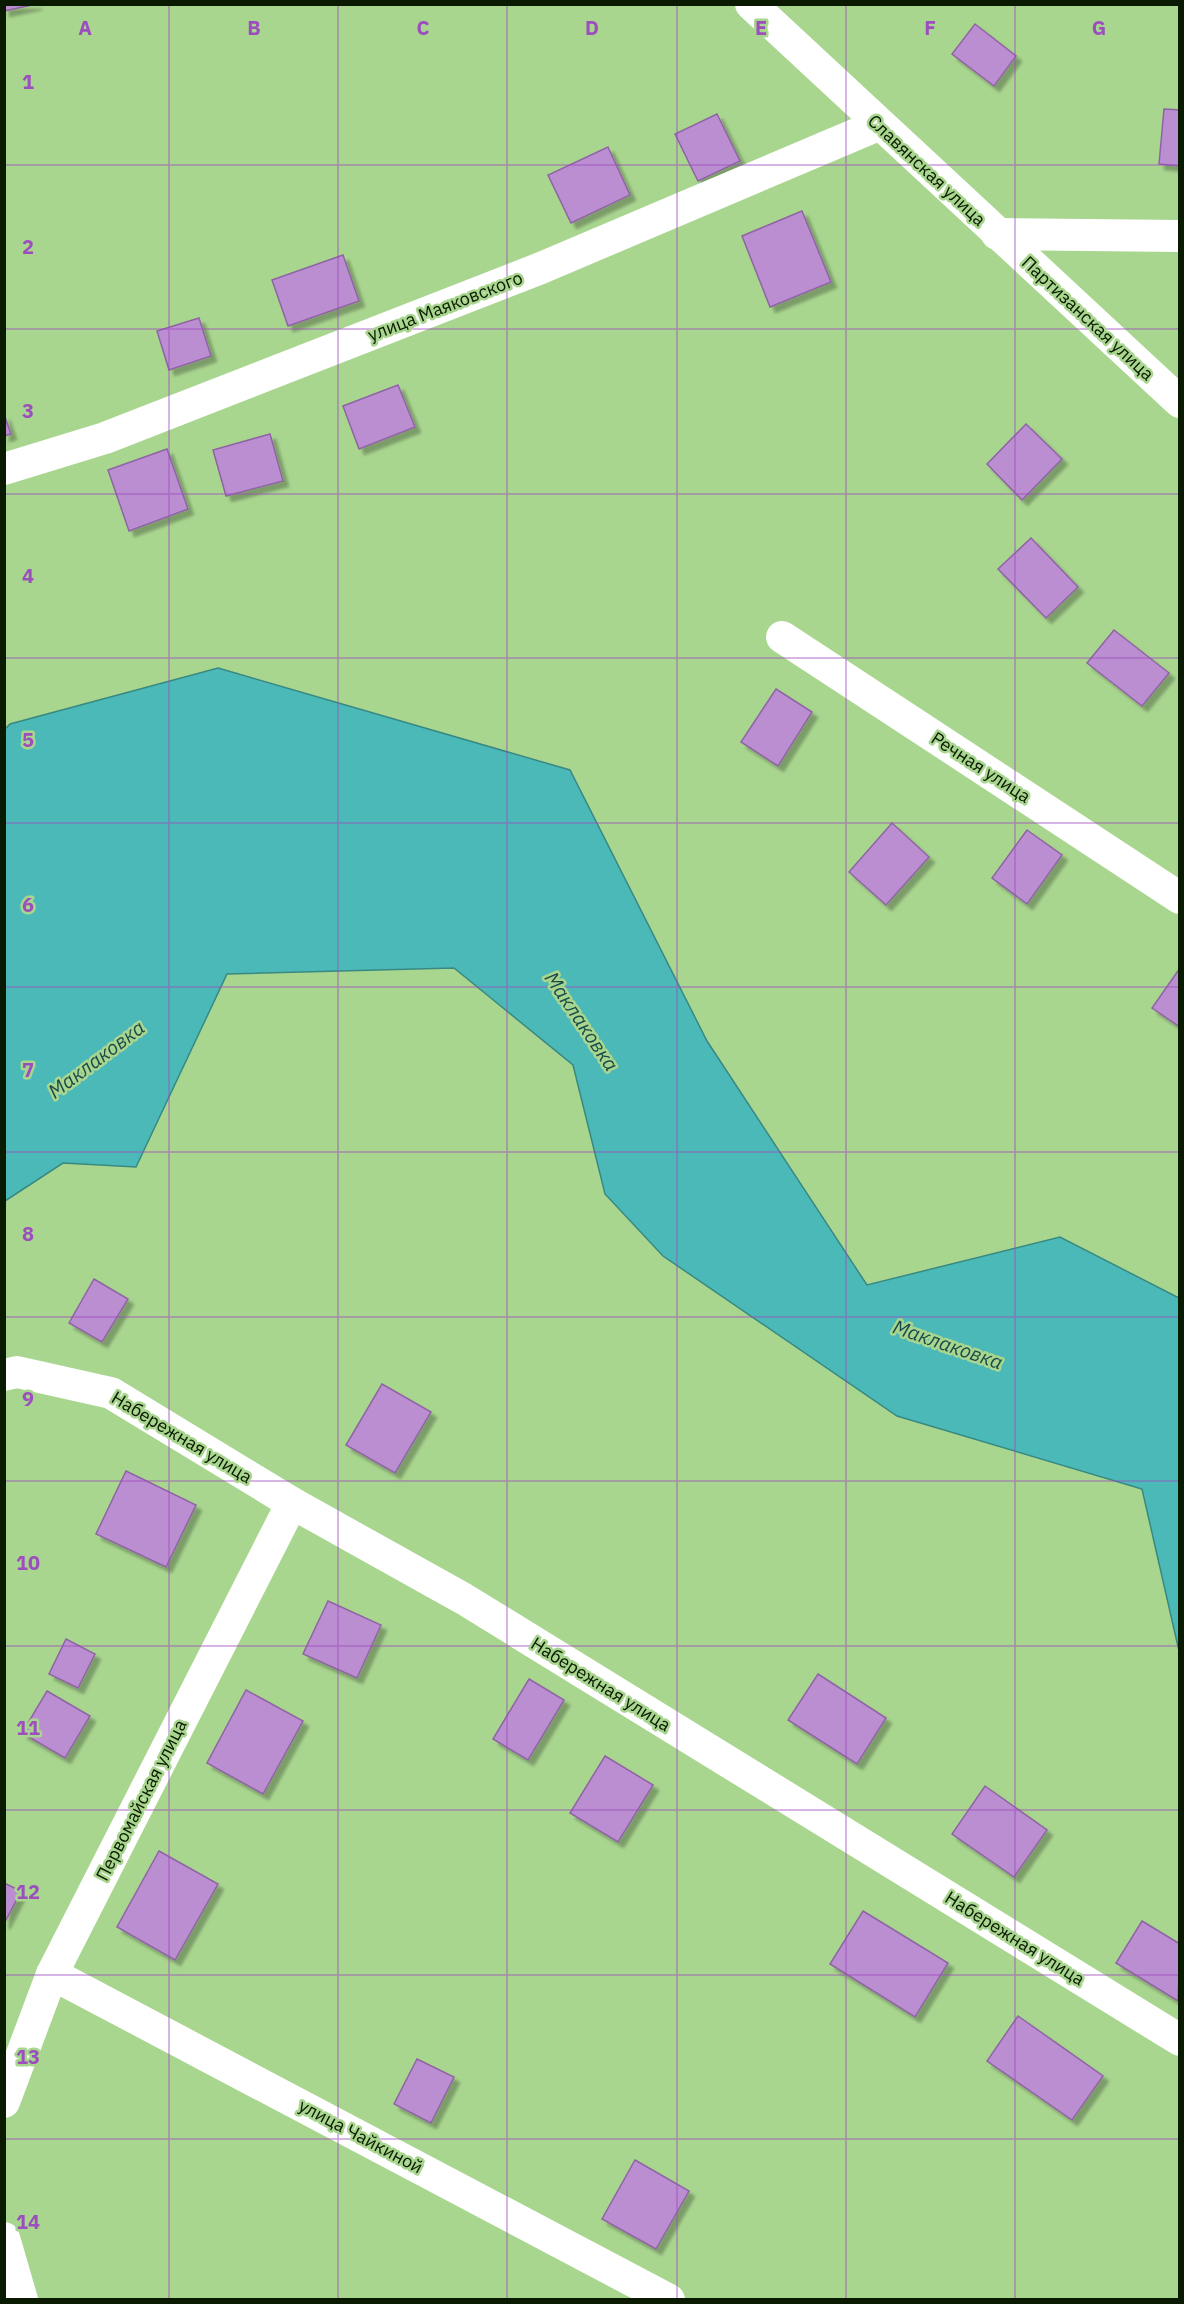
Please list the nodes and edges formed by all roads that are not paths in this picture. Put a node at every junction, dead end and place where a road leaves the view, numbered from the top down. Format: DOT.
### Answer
graph roads {
  1 [pos="751,4"];
  2 [pos="878,125"];
  3 [pos="996,234"];
  4 [pos="1179,236"];
  5 [pos="1179,402"];
  6 [pos="4,469"];
  7 [pos="782,637"];
  8 [pos="1179,898"];
  9 [pos="4,1375"];
  10 [pos="292,1503"];
  11 [pos="52,1974"];
  12 [pos="1179,2040"];
  13 [pos="4,2102"];
  14 [pos="4,2238"];
  15 [pos="22,2300"];
  16 [pos="669,2300"];
  1 -- 2 [label="street, Славянская улица"];
  2 -- 3 [label="street, Славянская улица"];
  2 -- 6 [label="street, улица Маяковского"];
  3 -- 4 [label="street, Славянская улица"];
  3 -- 5 [label="street, Партизанская улица"];
  7 -- 8 [label="street, Речная улица"];
  9 -- 10 [label="street, Набережная улица"];
  10 -- 11 [label="street, Первомайская улица"];
  10 -- 12 [label="street, Набережная улица"];
  11 -- 13 [label="street, Первомайская улица"];
  11 -- 16 [label="street, улица Чайкиной"];
  14 -- 15 [label="street"];
}
